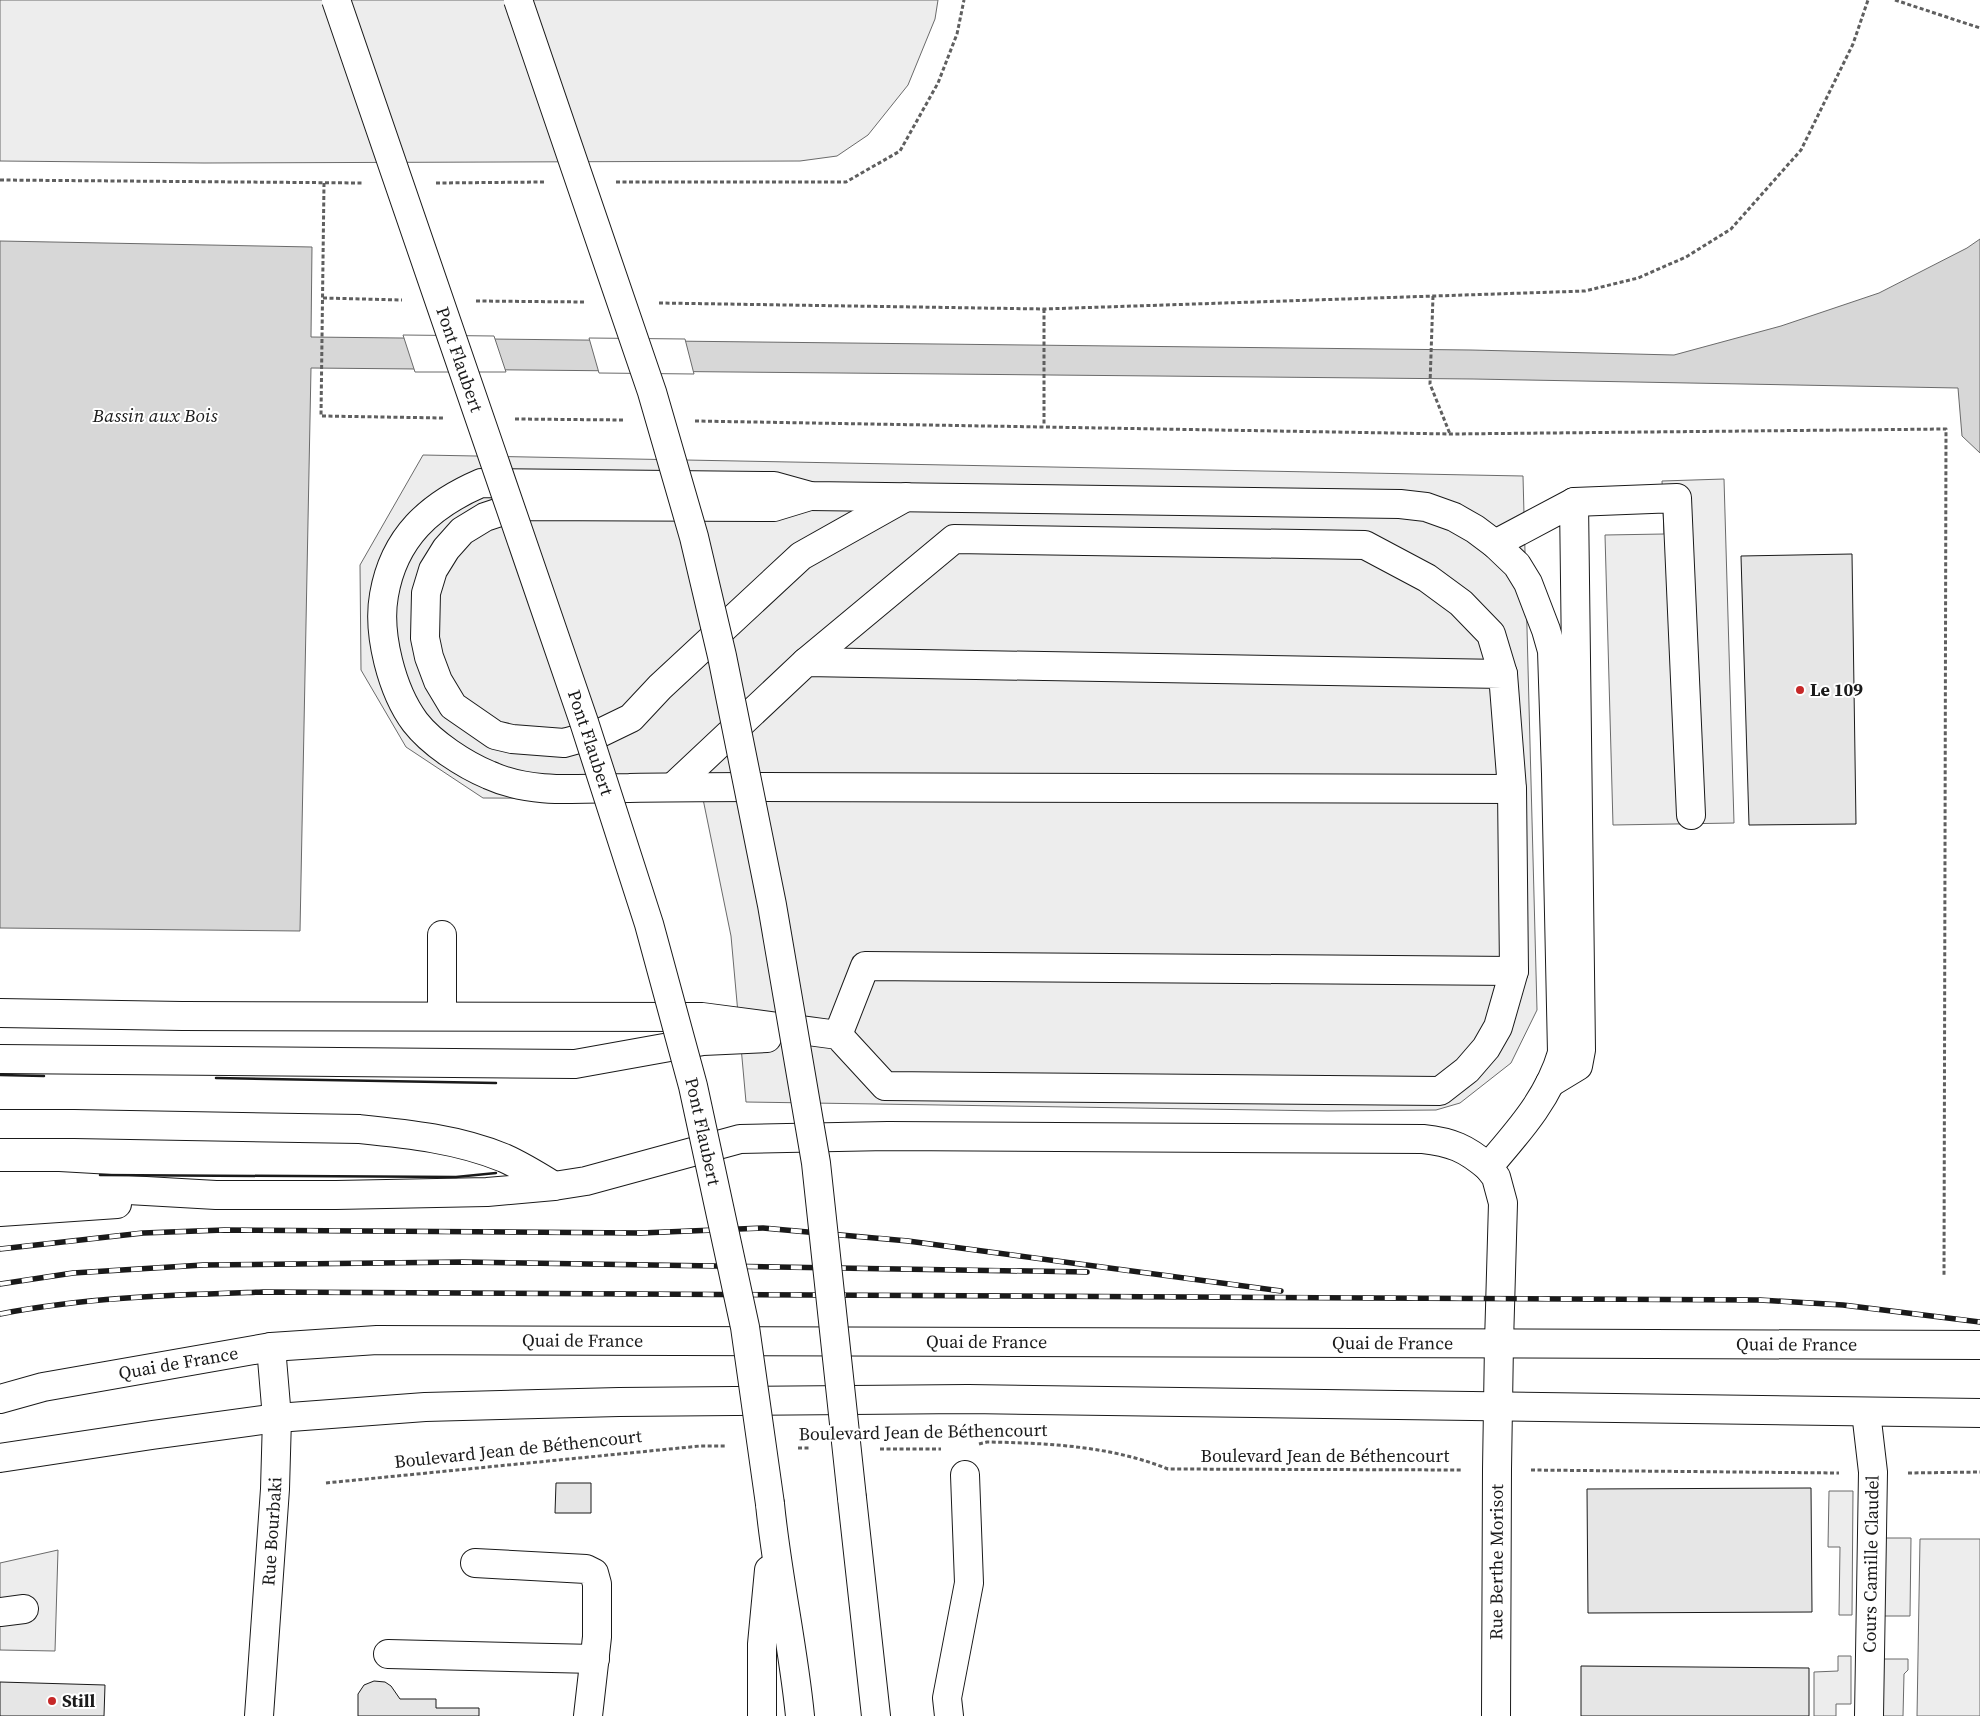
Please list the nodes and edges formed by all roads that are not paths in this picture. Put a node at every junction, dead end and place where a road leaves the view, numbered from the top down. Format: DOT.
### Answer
graph roads {
  1 [pos="336,0"];
  2 [pos="518,0"];
  3 [pos="810,496"];
  4 [pos="908,496"];
  5 [pos="1574,502"];
  6 [pos="1495,544"];
  7 [pos="806,662"];
  8 [pos="1503,674"];
  9 [pos="673,787"];
  10 [pos="1512,789"];
  11 [pos="1691,815"];
  12 [pos="442,935"];
  13 [pos="1514,971"];
  14 [pos="0,1013"];
  15 [pos="442,1016"];
  16 [pos="838,1034"];
  17 [pos="0,1059"];
  18 [pos="1550,1083"];
  19 [pos="0,1124"];
  20 [pos="1488,1167"];
  21 [pos="0,1186"];
  22 [pos="554,1186"];
  23 [pos="216,1195"];
  24 [pos="0,1212"];
  25 [pos="1500,1343"];
  26 [pos="1980,1345"];
  27 [pos="271,1347"];
  28 [pos="0,1399"];
  29 [pos="1497,1408"];
  30 [pos="1866,1412"];
  31 [pos="1980,1413"];
  32 [pos="277,1418"];
  33 [pos="0,1458"];
  34 [pos="966,1475"];
  35 [pos="773,1536"];
  36 [pos="475,1563"];
  37 [pos="388,1654"];
  38 [pos="595,1659"];
  39 [pos="259,1716"];
  40 [pos="588,1716"];
  41 [pos="762,1716"];
  42 [pos="800,1716"];
  43 [pos="876,1716"];
  44 [pos="949,1716"];
  45 [pos="1496,1716"];
  46 [pos="1869,1716"];
  1 -- 35 [label="main road, Pont Flaubert, bridge"];
  2 -- 43 [label="main road, bridge"];
  3 -- 4 [label="main road"];
  3 -- 4 [label="main road"];
  3 -- 9 [label="main road"];
  4 -- 6 [label="main road"];
  5 -- 6 [label="main road"];
  5 -- 11 [label="main road"];
  5 -- 18 [label="main road"];
  6 -- 18 [label="main road"];
  7 -- 8 [label="main road"];
  7 -- 8 [label="main road"];
  7 -- 9 [label="main road"];
  8 -- 10 [label="main road"];
  9 -- 10 [label="main road"];
  10 -- 13 [label="main road"];
  12 -- 15 [label="main road"];
  13 -- 16 [label="main road"];
  13 -- 16 [label="main road"];
  14 -- 15 [label="main road"];
  15 -- 16 [label="main road"];
  16 -- 17 [label="main road"];
  18 -- 20 [label="main road"];
  19 -- 22 [label="main road"];
  20 -- 22 [label="main road"];
  20 -- 25 [label="main road, Rue Berthe Morisot"];
  21 -- 23 [label="main road"];
  22 -- 23 [label="main road"];
  23 -- 24 [label="main road"];
  25 -- 26 [label="main road, Quai de France"];
  25 -- 27 [label="main road, Quai de France"];
  25 -- 29 [label="main road, Rue Berthe Morisot"];
  27 -- 28 [label="main road, Quai de France"];
  27 -- 32 [label="main road, Rue Bourbaki"];
  29 -- 30 [label="main road"];
  29 -- 32 [label="main road"];
  29 -- 45 [label="main road, Rue Berthe Morisot"];
  30 -- 31 [label="main road"];
  30 -- 46 [label="main road, Cours Camille Claudel"];
  32 -- 33 [label="main road"];
  32 -- 39 [label="main road, Rue Bourbaki"];
  34 -- 44 [label="main road"];
  35 -- 41 [label="main road"];
  35 -- 42 [label="main road"];
  36 -- 38 [label="main road"];
  37 -- 38 [label="main road"];
  38 -- 40 [label="main road"];
}
